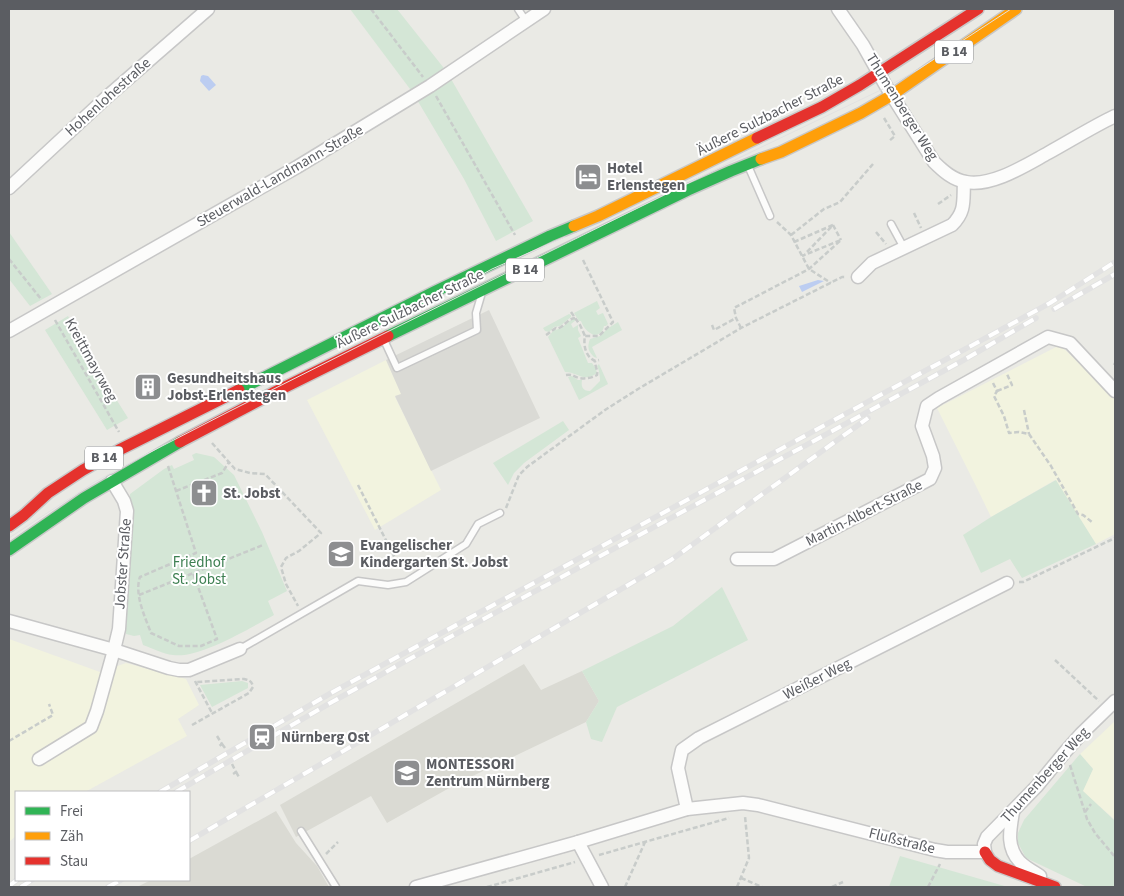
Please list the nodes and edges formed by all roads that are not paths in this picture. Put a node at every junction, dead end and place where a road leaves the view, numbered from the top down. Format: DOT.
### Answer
graph roads {
  1 [pos="208,9"];
  2 [pos="518,9"];
  3 [pos="544,9"];
  4 [pos="838,9"];
  5 [pos="978,9"];
  6 [pos="1016,9"];
  7 [pos="526,21"];
  8 [pos="879,73"];
  9 [pos="895,100"];
  10 [pos="1115,116"];
  11 [pos="747,165"];
  12 [pos="964,182"];
  13 [pos="9,188"];
  14 [pos="770,216"];
  15 [pos="891,224"];
  16 [pos="554,244"];
  17 [pos="904,248"];
  18 [pos="858,277"];
  19 [pos="483,289"];
  20 [pos="9,331"];
  21 [pos="383,339"];
  22 [pos="290,363"];
  23 [pos="300,380"];
  24 [pos="246,386"];
  25 [pos="1115,391"];
  26 [pos="254,403"];
  27 [pos="112,481"];
  28 [pos="500,513"];
  29 [pos="9,526"];
  30 [pos="9,550"];
  31 [pos="737,559"];
  32 [pos="1007,583"];
  33 [pos="9,621"];
  34 [pos="240,649"];
  35 [pos="114,650"];
  36 [pos="1111,705"];
  37 [pos="39,759"];
  38 [pos="687,810"];
  39 [pos="1013,812"];
  40 [pos="301,831"];
  41 [pos="578,842"];
  42 [pos="985,852"];
  43 [pos="336,887"];
  44 [pos="416,887"];
  45 [pos="602,887"];
  46 [pos="1056,887"];
  1 -- 13 [label="street, Hohenlohestraße"];
  2 -- 7 [label="lane"];
  3 -- 7 [label="street, Steuerwald-Landmann-Straße"];
  4 -- 8 [label="street, Thumenberger Weg"];
  5 -- 8 [label="main road, B 14"];
  6 -- 9 [label="main road, B 14"];
  7 -- 20 [label="street, Steuerwald-Landmann-Straße"];
  8 -- 9 [label="street, Thumenberger Weg"];
  8 -- 16 [label="main road, Äußere Sulzbacher Straße / B 14"];
  9 -- 11 [label="main road, Äußere Sulzbacher Straße / B 14"];
  9 -- 12 [label="street, Thumenberger Weg"];
  10 -- 12 [label="street"];
  11 -- 14 [label="lane"];
  11 -- 16 [label="main road, Äußere Sulzbacher Straße / B 14"];
  12 -- 17 [label="street"];
  15 -- 17 [label="lane"];
  16 -- 19 [label="main road, Äußere Sulzbacher Straße / B 14"];
  16 -- 22 [label="main road, Äußere Sulzbacher Straße / B 14"];
  17 -- 18 [label="street"];
  19 -- 21 [label="main road, Äußere Sulzbacher Straße / B 14"];
  19 -- 21 [label="lane"];
  21 -- 23 [label="main road, Äußere Sulzbacher Straße / B 14"];
  22 -- 23 [label="main road"];
  22 -- 24 [label="main road, Äußere Sulzbacher Straße / B 14"];
  23 -- 26 [label="main road, Äußere Sulzbacher Straße / B 14"];
  24 -- 26 [label="main road"];
  24 -- 29 [label="main road, Äußere Sulzbacher Straße / B 14"];
  25 -- 31 [label="street, Martin-Albert-Straße"];
  26 -- 27 [label="main road, Äußere Sulzbacher Straße / B 14"];
  27 -- 30 [label="main road, Äußere Sulzbacher Straße / B 14"];
  27 -- 35 [label="street, Jobster Straße"];
  28 -- 34 [label="lane"];
  32 -- 38 [label="street, Weißer Weg"];
  33 -- 35 [label="street"];
  34 -- 35 [label="street"];
  35 -- 37 [label="street, Jobster Straße"];
  36 -- 39 [label="street, Thumenberger Weg"];
  38 -- 41 [label="street, Flußstraße"];
  38 -- 42 [label="street, Flußstraße"];
  39 -- 42 [label="street, Thumenberger Weg"];
  39 -- 46 [label="street"];
  40 -- 43 [label="lane"];
  41 -- 44 [label="street, Flußstraße"];
  41 -- 45 [label="street"];
  42 -- 46 [label="main road"];
}
